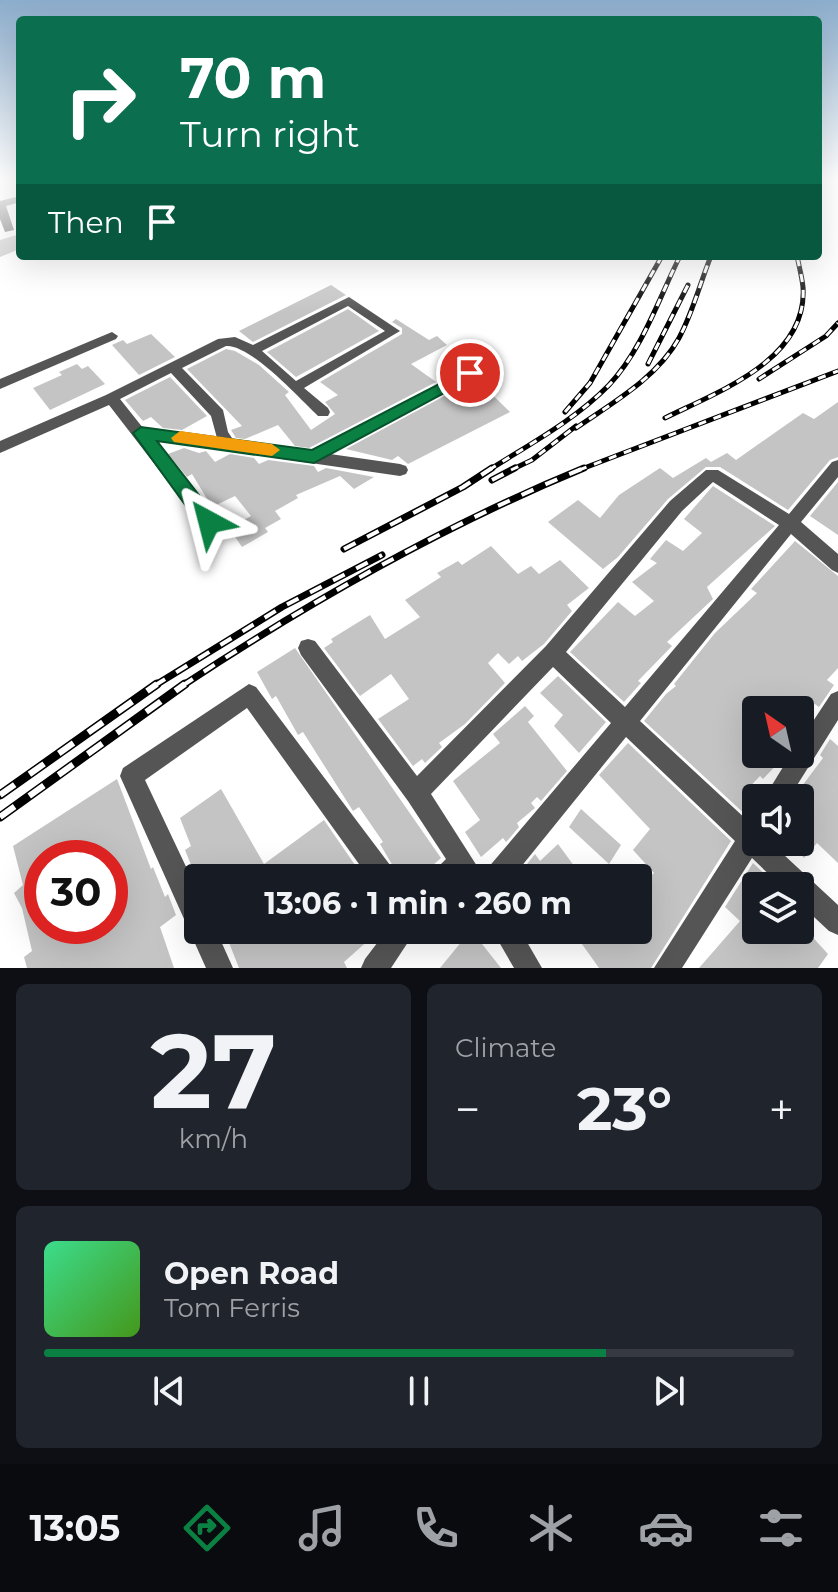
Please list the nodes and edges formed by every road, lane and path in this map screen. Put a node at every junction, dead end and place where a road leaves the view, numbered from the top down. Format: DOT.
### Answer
graph roads {
  1 [pos="112,336"];
  2 [pos="253,350"];
  3 [pos="173,367"];
  4 [pos="470,373"];
  5 [pos="0,384"];
  6 [pos="295,387"];
  7 [pos="111,398"];
  8 [pos="323,412"];
  9 [pos="141,433"];
  10 [pos="228,443"];
  11 [pos="0,447"];
  12 [pos="314,456"];
  13 [pos="838,466"];
  14 [pos="400,470"];
  15 [pos="209,522"];
  16 [pos="790,523"];
  17 [pos="838,565"];
  18 [pos="308,648"];
  19 [pos="553,653"];
  20 [pos="838,701"];
  21 [pos="628,723"];
  22 [pos="785,784"];
  23 [pos="416,793"];
  24 [pos="742,825"];
  25 [pos="742,852"];
  26 [pos="772,856"];
  27 [pos="374,864"];
  28 [pos="455,864"];
  29 [pos="508,864"];
  30 [pos="787,872"];
  31 [pos="184,890"];
  32 [pos="814,899"];
  33 [pos="838,922"];
  34 [pos="209,944"];
  35 [pos="392,944"];
  36 [pos="514,944"];
  37 [pos="220,968"];
  38 [pos="374,968"];
  39 [pos="529,968"];
  40 [pos="667,968"];
  1 -- 5 [label="street"];
  2 -- 3 [label="street"];
  2 -- 6 [label="street"];
  2 -- 6 [label="street"];
  3 -- 7 [label="street"];
  3 -- 10 [label="street"];
  4 -- 12 [label="street"];
  6 -- 8 [label="street"];
  7 -- 9 [label="street"];
  7 -- 11 [label="street"];
  9 -- 10 [label="street"];
  9 -- 15 [label="street"];
  10 -- 12 [label="street"];
  12 -- 14 [label="street"];
  13 -- 16 [label="street"];
  16 -- 17 [label="street"];
  16 -- 19 [label="street"];
  16 -- 21 [label="street"];
  18 -- 23 [label="street"];
  19 -- 21 [label="street"];
  19 -- 23 [label="street"];
  20 -- 22 [label="street"];
  21 -- 24 [label="street"];
  21 -- 29 [label="street"];
  23 -- 28 [label="street"];
  25 -- 40 [label="street"];
  26 -- 30 [label="street"];
  27 -- 31 [label="street"];
  32 -- 33 [label="street"];
  34 -- 37 [label="street"];
  35 -- 38 [label="street"];
  36 -- 39 [label="street"];
}
